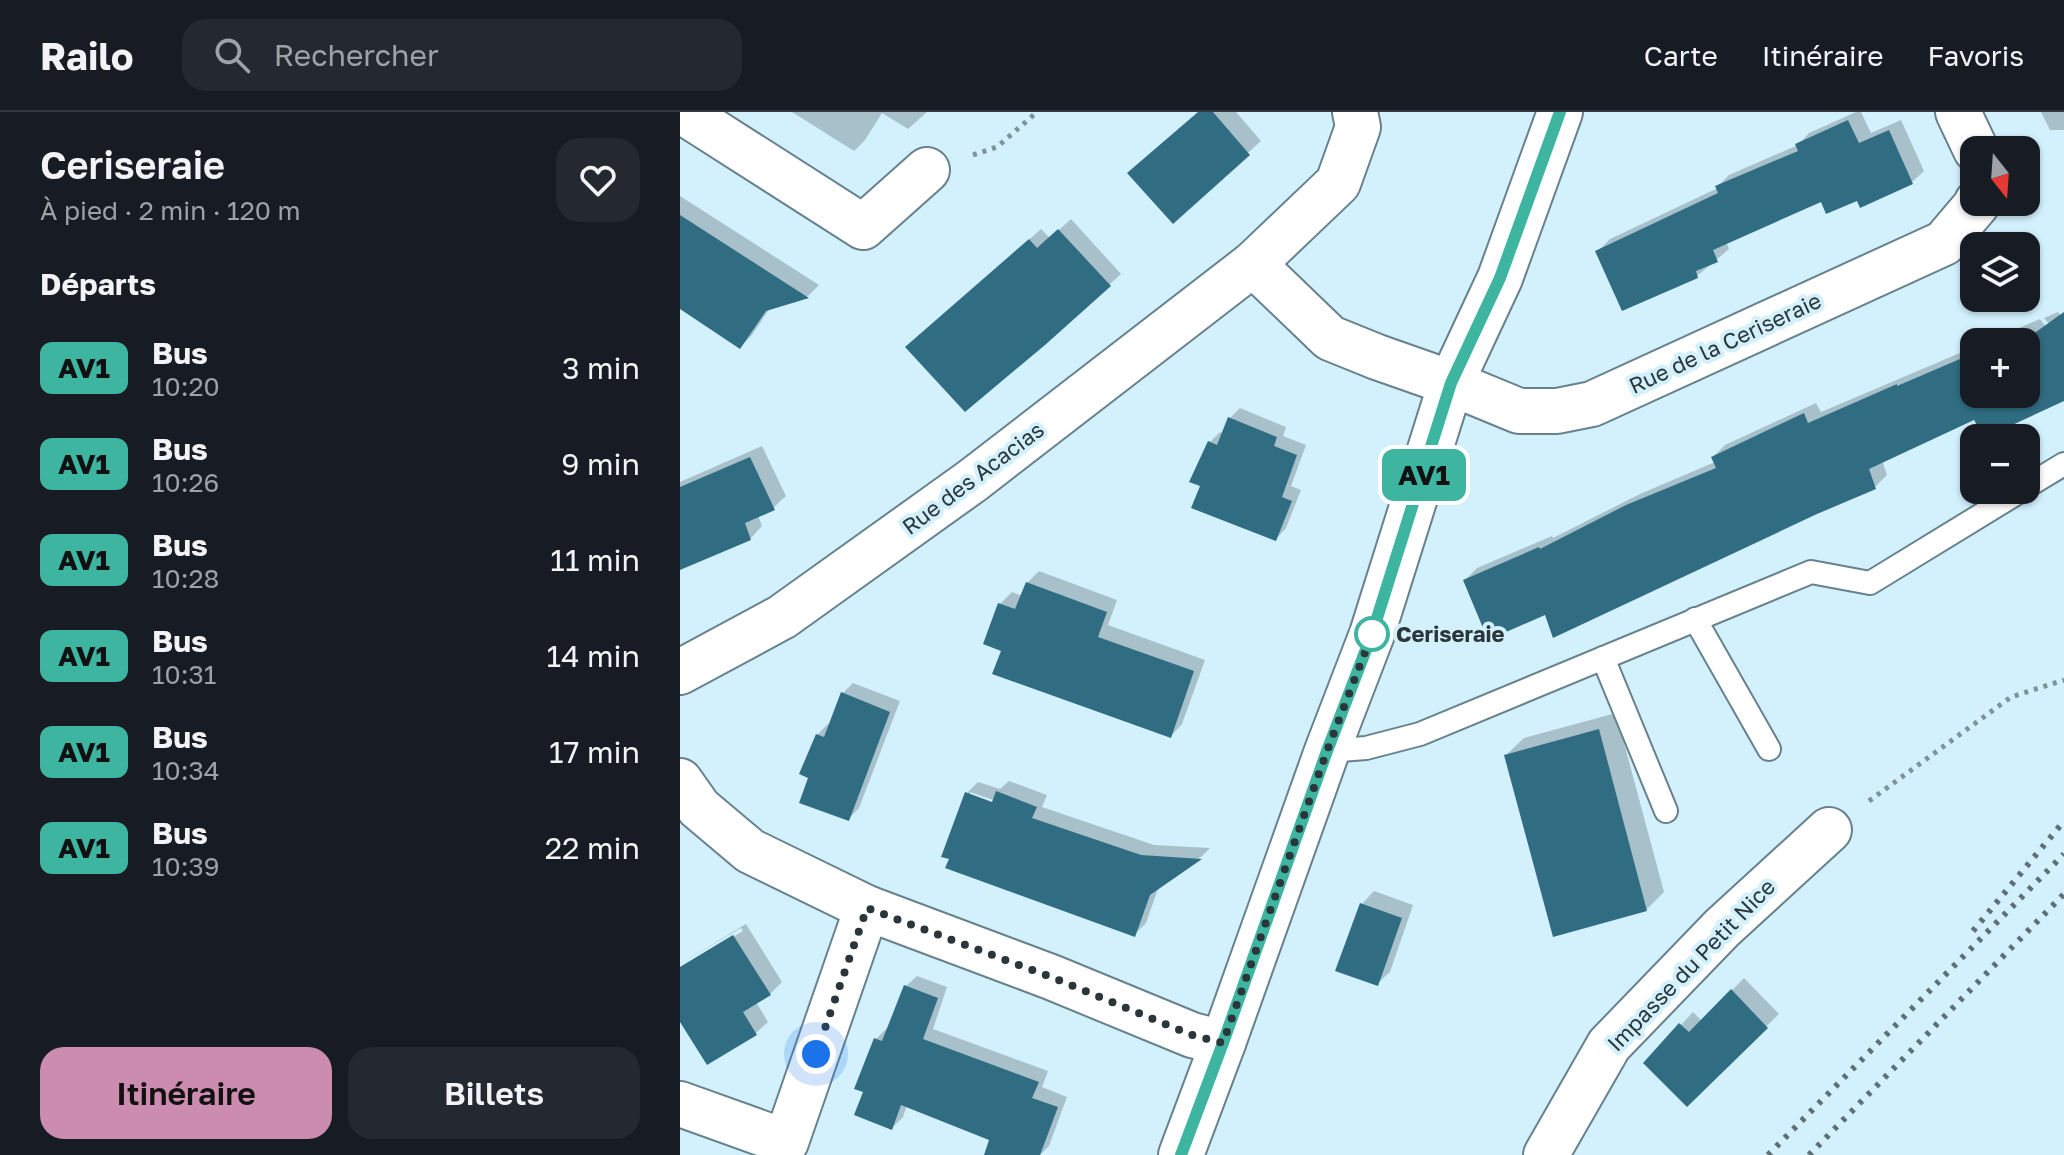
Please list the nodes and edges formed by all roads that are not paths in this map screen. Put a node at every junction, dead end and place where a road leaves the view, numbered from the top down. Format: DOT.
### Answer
graph roads {
  1 [pos="683,112"];
  2 [pos="1355,112"];
  3 [pos="1560,112"];
  4 [pos="1958,112"];
  5 [pos="1969,136"];
  6 [pos="927,170"];
  7 [pos="1967,216"];
  8 [pos="1253,264"];
  9 [pos="1451,383"];
  10 [pos="2064,464"];
  11 [pos="2040,479"];
  12 [pos="1999,504"];
  13 [pos="1695,619"];
  14 [pos="1603,658"];
  15 [pos="680,672"];
  16 [pos="1769,749"];
  17 [pos="1327,751"];
  18 [pos="680,781"];
  19 [pos="1666,811"];
  20 [pos="1829,830"];
  21 [pos="867,908"];
  22 [pos="1223,1043"];
  23 [pos="680,1104"];
  24 [pos="800,1149"];
  25 [pos="1181,1155"];
  26 [pos="1546,1155"];
  1 -- 6 [label="street"];
  2 -- 8 [label="street, Rue des Acacias"];
  3 -- 9 [label="street"];
  4 -- 5 [label="street"];
  7 -- 9 [label="street, Rue de la Ceriseraie"];
  8 -- 9 [label="street, Rue de la Ceriseraie"];
  8 -- 15 [label="street, Rue des Acacias"];
  9 -- 17 [label="street"];
  10 -- 11 [label="lane"];
  12 -- 13 [label="lane"];
  13 -- 14 [label="lane"];
  13 -- 16 [label="lane"];
  14 -- 17 [label="lane"];
  14 -- 19 [label="lane"];
  17 -- 22 [label="street"];
  18 -- 21 [label="street"];
  20 -- 26 [label="street, Impasse du Petit Nice"];
  21 -- 22 [label="street"];
  21 -- 24 [label="street"];
  22 -- 25 [label="street"];
  23 -- 24 [label="street"];
}
